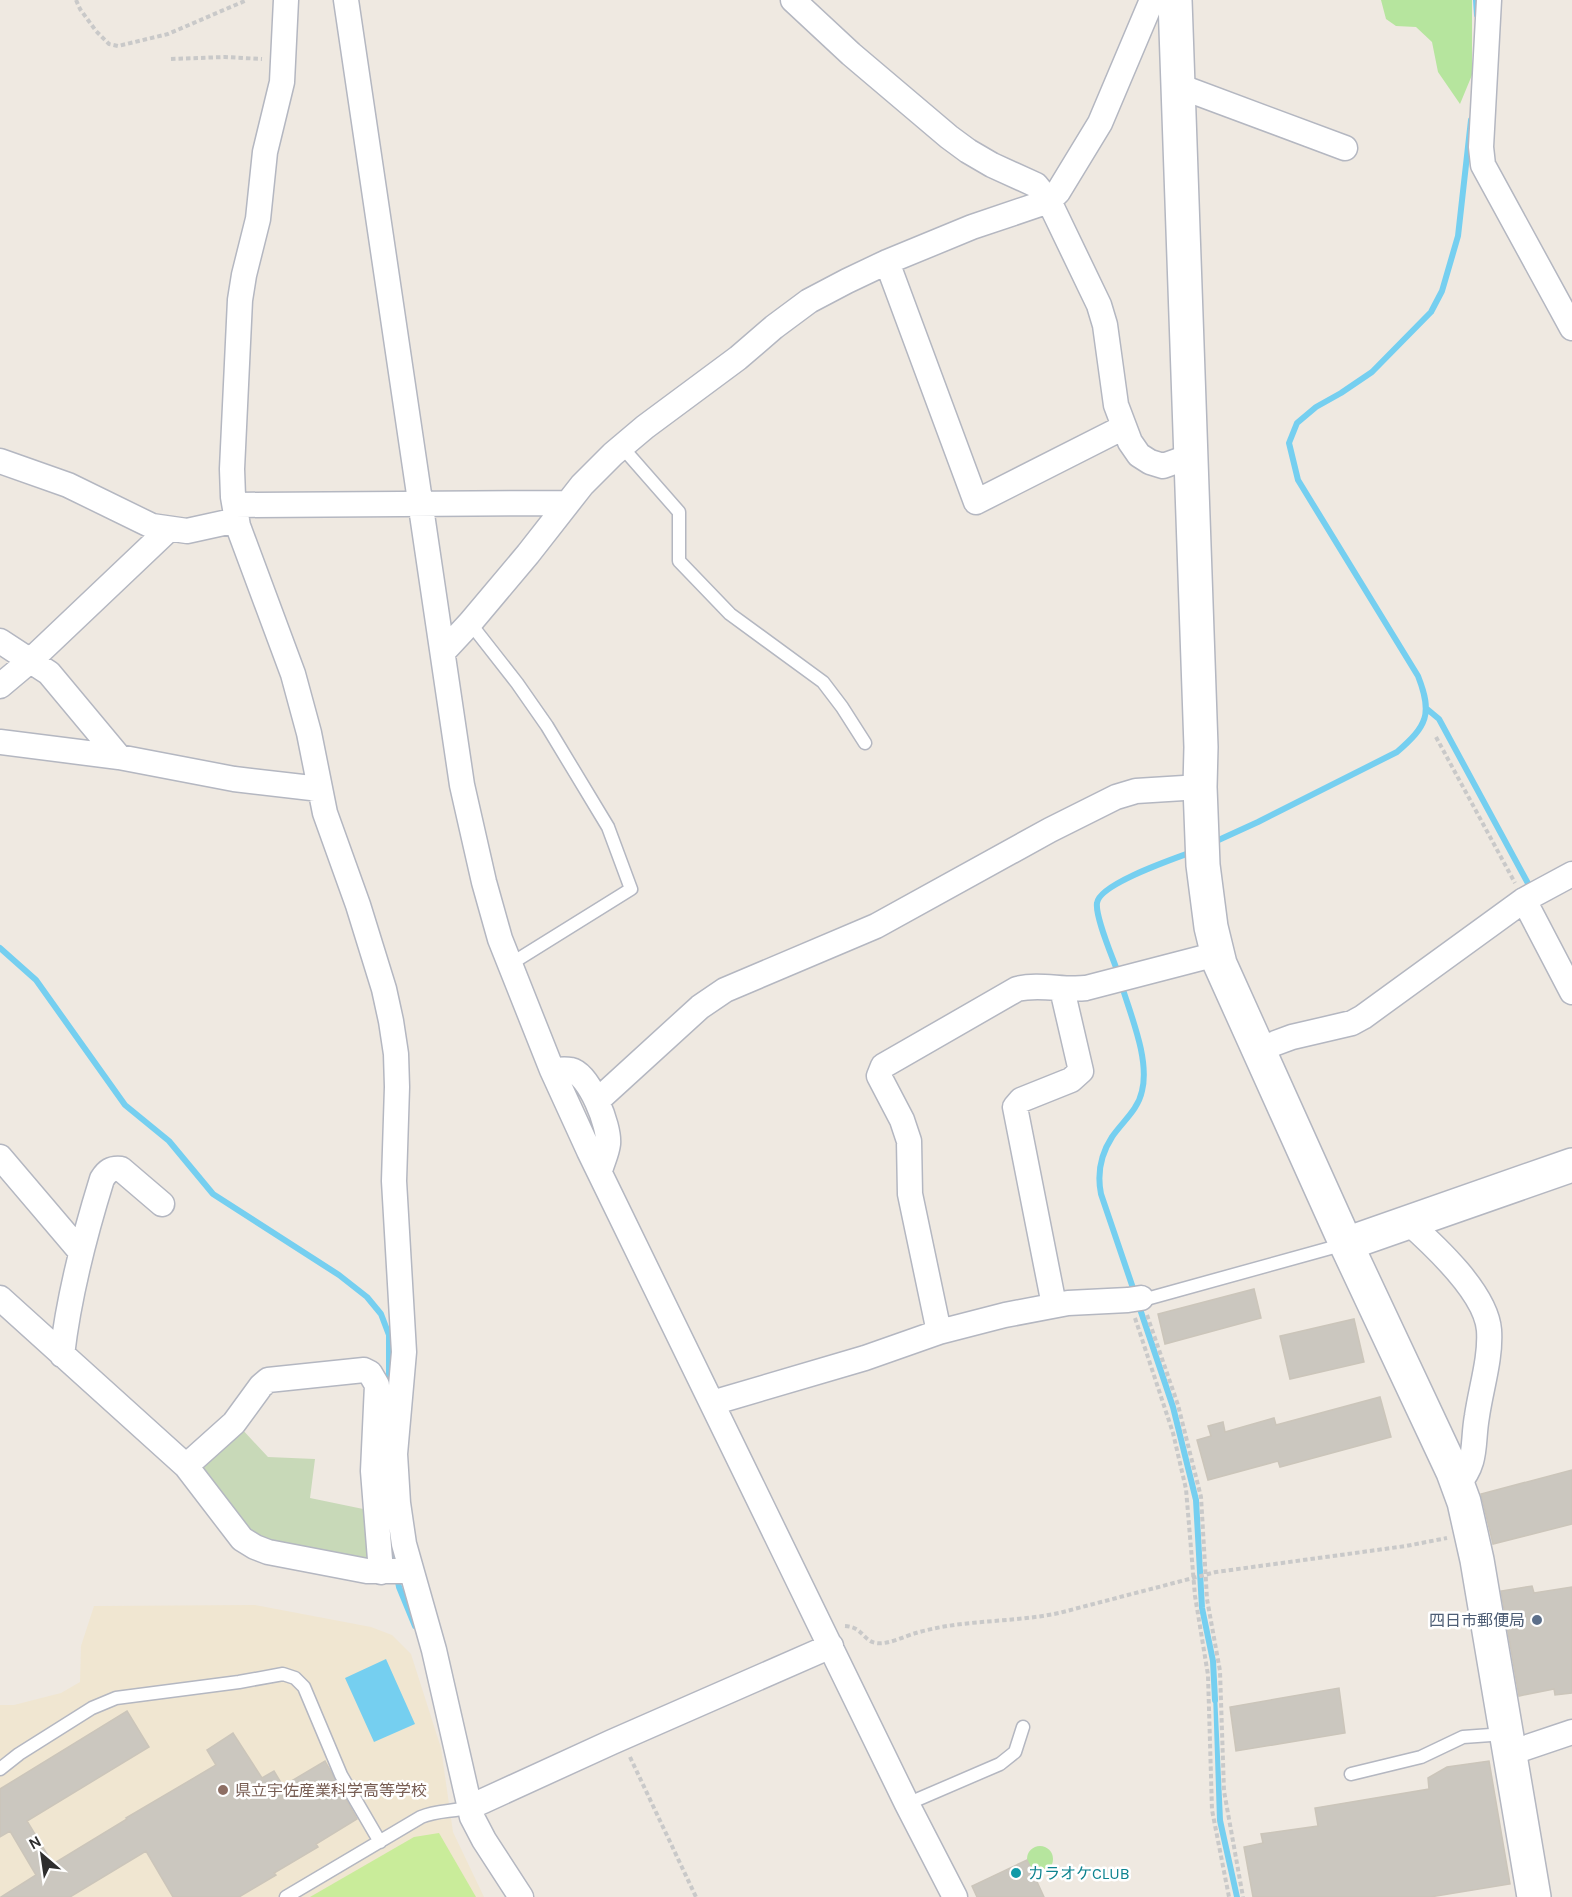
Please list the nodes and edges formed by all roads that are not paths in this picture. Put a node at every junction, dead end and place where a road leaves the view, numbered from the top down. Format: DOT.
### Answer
graph roads {
  1 [pos="286,0"];
  2 [pos="346,0"];
  3 [pos="793,0"];
  4 [pos="1152,0"];
  5 [pos="1175,0"];
  6 [pos="1489,0"];
  7 [pos="1176,85"];
  8 [pos="1345,148"];
  9 [pos="1048,201"];
  10 [pos="887,262"];
  11 [pos="1572,327"];
  12 [pos="1124,427"];
  13 [pos="622,447"];
  14 [pos="1191,456"];
  15 [pos="0,461"];
  16 [pos="567,503"];
  17 [pos="422,504"];
  18 [pos="236,512"];
  19 [pos="169,529"];
  20 [pos="470,623"];
  21 [pos="0,641"];
  22 [pos="443,652"];
  23 [pos="31,660"];
  24 [pos="0,686"];
  25 [pos="0,742"];
  26 [pos="865,743"];
  27 [pos="119,757"];
  28 [pos="1200,787"];
  29 [pos="320,789"];
  30 [pos="1572,874"];
  31 [pos="1524,900"];
  32 [pos="1217,954"];
  33 [pos="509,966"];
  34 [pos="1062,989"];
  35 [pos="1572,992"];
  36 [pos="1257,1050"];
  37 [pos="552,1070"];
  38 [pos="597,1101"];
  39 [pos="0,1157"];
  40 [pos="1572,1166"];
  41 [pos="600,1171"];
  42 [pos="162,1204"];
  43 [pos="1408,1222"];
  44 [pos="1346,1244"];
  45 [pos="80,1251"];
  46 [pos="0,1298"];
  47 [pos="1140,1299"];
  48 [pos="1054,1305"];
  49 [pos="939,1332"];
  50 [pos="62,1354"];
  51 [pos="712,1403"];
  52 [pos="186,1466"];
  53 [pos="1458,1484"];
  54 [pos="411,1571"];
  55 [pos="381,1572"];
  56 [pos="827,1639"];
  57 [pos="1023,1727"];
  58 [pos="1572,1732"];
  59 [pos="1508,1743"];
  60 [pos="0,1769"];
  61 [pos="1351,1774"];
  62 [pos="907,1804"];
  63 [pos="470,1807"];
  64 [pos="380,1842"];
  65 [pos="286,1897"];
  66 [pos="521,1897"];
  67 [pos="955,1897"];
  68 [pos="1534,1897"];
  1 -- 18 [label="street"];
  2 -- 17 [label="street"];
  3 -- 9 [label="street"];
  4 -- 9 [label="street"];
  5 -- 7 [label="street"];
  6 -- 11 [label="street"];
  7 -- 8 [label="street"];
  7 -- 14 [label="street"];
  9 -- 10 [label="street"];
  9 -- 12 [label="street"];
  10 -- 12 [label="street"];
  10 -- 13 [label="street"];
  12 -- 14 [label="street"];
  13 -- 16 [label="street"];
  13 -- 26 [label="lane"];
  14 -- 28 [label="street"];
  15 -- 19 [label="street"];
  16 -- 17 [label="street"];
  16 -- 20 [label="street"];
  17 -- 18 [label="street"];
  17 -- 22 [label="street"];
  18 -- 19 [label="street"];
  18 -- 29 [label="street"];
  19 -- 23 [label="street"];
  20 -- 22 [label="street"];
  20 -- 33 [label="lane"];
  21 -- 23 [label="street"];
  22 -- 33 [label="street"];
  23 -- 24 [label="street"];
  23 -- 27 [label="street"];
  25 -- 27 [label="street"];
  27 -- 29 [label="street"];
  28 -- 32 [label="street"];
  28 -- 38 [label="street"];
  29 -- 54 [label="street"];
  30 -- 31 [label="street"];
  31 -- 35 [label="street"];
  31 -- 36 [label="street"];
  32 -- 34 [label="street"];
  32 -- 36 [label="street"];
  33 -- 37 [label="street"];
  34 -- 48 [label="street"];
  34 -- 49 [label="street"];
  36 -- 44 [label="street"];
  37 -- 38 [label="street"];
  37 -- 41 [label="street"];
  38 -- 41 [label="street"];
  39 -- 45 [label="street"];
  40 -- 43 [label="street"];
  41 -- 51 [label="street"];
  42 -- 45 [label="street"];
  43 -- 44 [label="street"];
  43 -- 53 [label="street"];
  44 -- 47 [label="lane"];
  44 -- 53 [label="street"];
  45 -- 50 [label="street"];
  46 -- 50 [label="street"];
  47 -- 48 [label="street"];
  48 -- 49 [label="street"];
  49 -- 51 [label="street"];
  50 -- 52 [label="street"];
  51 -- 56 [label="street"];
  52 -- 55 [label="street"];
  52 -- 55 [label="street"];
  53 -- 59 [label="street"];
  54 -- 55 [label="street"];
  54 -- 63 [label="street"];
  56 -- 62 [label="street"];
  56 -- 63 [label="street"];
  57 -- 62 [label="lane"];
  58 -- 59 [label="street"];
  59 -- 61 [label="lane"];
  59 -- 68 [label="street"];
  60 -- 64 [label="lane"];
  62 -- 67 [label="street"];
  63 -- 64 [label="lane"];
  63 -- 66 [label="street"];
  64 -- 65 [label="lane"];
}
